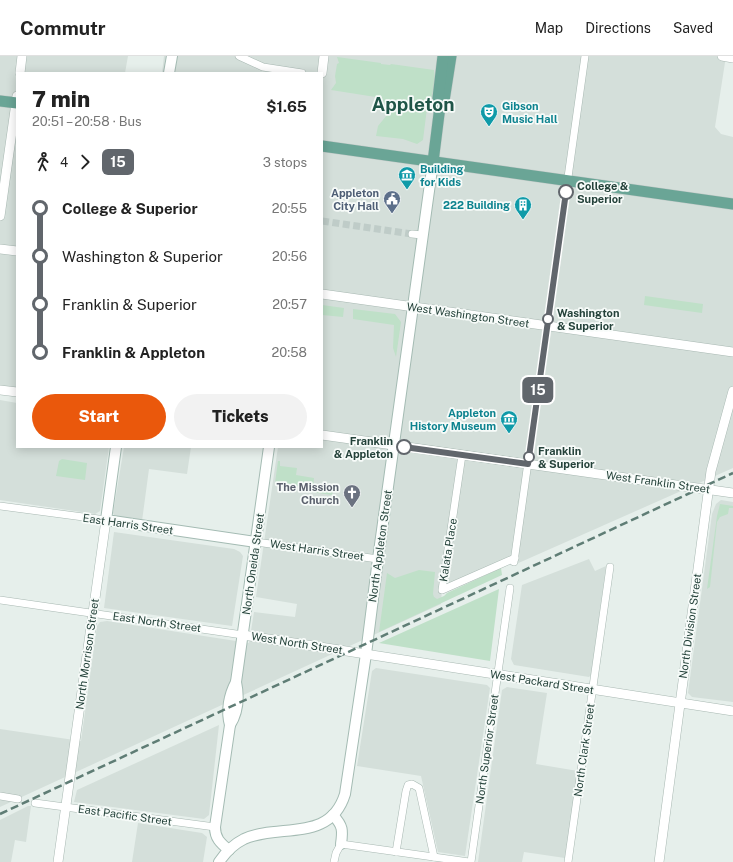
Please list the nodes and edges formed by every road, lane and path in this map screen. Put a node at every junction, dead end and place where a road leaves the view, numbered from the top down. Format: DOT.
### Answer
graph roads {
  1 [pos="22,56"];
  2 [pos="172,56"];
  3 [pos="239,56"];
  4 [pos="324,56"];
  5 [pos="443,56"];
  6 [pos="452,56"];
  7 [pos="585,56"];
  8 [pos="722,56"];
  9 [pos="733,58"];
  10 [pos="20,72"];
  11 [pos="169,72"];
  12 [pos="296,72"];
  13 [pos="322,72"];
  14 [pos="0,101"];
  15 [pos="16,101"];
  16 [pos="440,106"];
  17 [pos="16,108"];
  18 [pos="323,146"];
  19 [pos="432,162"];
  20 [pos="567,181"];
  21 [pos="733,204"];
  22 [pos="0,216"];
  23 [pos="0,249"];
  24 [pos="16,252"];
  25 [pos="323,294"];
  26 [pos="413,307"];
  27 [pos="547,326"];
  28 [pos="733,352"];
  29 [pos="0,390"];
  30 [pos="16,392"];
  31 [pos="733,392"];
  32 [pos="323,435"];
  33 [pos="393,445"];
  34 [pos="116,448"];
  35 [pos="269,448"];
  36 [pos="462,455"];
  37 [pos="528,464"];
  38 [pos="709,489"];
  39 [pos="733,493"];
  40 [pos="0,506"];
  41 [pos="106,520"];
  42 [pos="256,542"];
  43 [pos="378,559"];
  44 [pos="610,567"];
  45 [pos="510,588"];
  46 [pos="0,600"];
  47 [pos="93,612"];
  48 [pos="243,635"];
  49 [pos="351,651"];
  50 [pos="366,654"];
  51 [pos="498,675"];
  52 [pos="593,690"];
  53 [pos="680,703"];
  54 [pos="733,711"];
  55 [pos="0,796"];
  56 [pos="18,799"];
  57 [pos="35,803"];
  58 [pos="65,806"];
  59 [pos="333,815"];
  60 [pos="215,827"];
  61 [pos="341,844"];
  62 [pos="229,850"];
  63 [pos="396,852"];
  64 [pos="434,857"];
  65 [pos="58,862"];
  66 [pos="219,862"];
  67 [pos="334,862"];
  68 [pos="470,862"];
  69 [pos="568,862"];
  70 [pos="659,862"];
  1 -- 10 [label="street"];
  2 -- 11 [label="main road"];
  3 -- 12 [label="street"];
  4 -- 13 [label="street"];
  5 -- 16 [label="main road"];
  6 -- 16 [label="main road"];
  7 -- 20 [label="street"];
  8 -- 9 [label="street"];
  14 -- 15 [label="main road"];
  16 -- 19 [label="main road"];
  17 -- 22 [label="street"];
  18 -- 19 [label="main road"];
  19 -- 20 [label="main road"];
  19 -- 26 [label="main road, North Appleton Street"];
  20 -- 21 [label="main road"];
  20 -- 27 [label="street"];
  23 -- 24 [label="street"];
  25 -- 26 [label="street, West Washington Street"];
  26 -- 27 [label="street, West Washington Street"];
  26 -- 33 [label="main road, North Appleton Street"];
  27 -- 28 [label="street, West Washington Street"];
  27 -- 37 [label="street"];
  29 -- 30 [label="street"];
  31 -- 38 [label="street, North Division Street"];
  32 -- 33 [label="street, West Franklin Street"];
  33 -- 36 [label="street, West Franklin Street"];
  33 -- 43 [label="main road, North Appleton Street"];
  34 -- 41 [label="main road, North Morrison Street"];
  35 -- 42 [label="main road, North Oneida Street"];
  36 -- 37 [label="street, West Franklin Street"];
  36 -- 37 [label="street, Kalata Place"];
  37 -- 38 [label="street, West Franklin Street"];
  38 -- 39 [label="street, West Franklin Street"];
  38 -- 53 [label="street, North Division Street"];
  40 -- 41 [label="street, East Harris Street"];
  41 -- 42 [label="main road, East Harris Street"];
  41 -- 47 [label="street, North Morrison Street"];
  42 -- 43 [label="street, West Harris Street"];
  42 -- 48 [label="main road, North Oneida Street"];
  43 -- 50 [label="main road, North Appleton Street"];
  44 -- 52 [label="street, North Clark Street"];
  45 -- 51 [label="street, North Superior Street"];
  46 -- 47 [label="street, East North Street"];
  47 -- 48 [label="street, East North Street"];
  47 -- 58 [label="street, North Morrison Street"];
  48 -- 49 [label="street, West North Street"];
  48 -- 60 [label="main road, North Oneida Street"];
  49 -- 50 [label="street, West Packard Street"];
  50 -- 51 [label="street, West Packard Street"];
  50 -- 59 [label="main road, North Appleton Street"];
  51 -- 52 [label="street, West Packard Street"];
  51 -- 68 [label="street, North Superior Street"];
  52 -- 53 [label="street, West Packard Street"];
  52 -- 69 [label="street, North Clark Street"];
  53 -- 54 [label="street, West Packard Street"];
  53 -- 70 [label="street, North Division Street"];
  55 -- 56 [label="street"];
  57 -- 58 [label="street, East Pacific Street"];
  58 -- 60 [label="street, East Pacific Street"];
  58 -- 65 [label="street, North Morrison Street"];
  59 -- 61 [label="main road"];
  59 -- 62 [label="main road, North Appleton Street"];
  60 -- 62 [label="main road"];
  61 -- 63 [label="street"];
  61 -- 67 [label="street"];
  62 -- 66 [label="main road"];
  63 -- 64 [label="street"];
  63 -- 64 [label="street"];
  64 -- 68 [label="street"];
}
